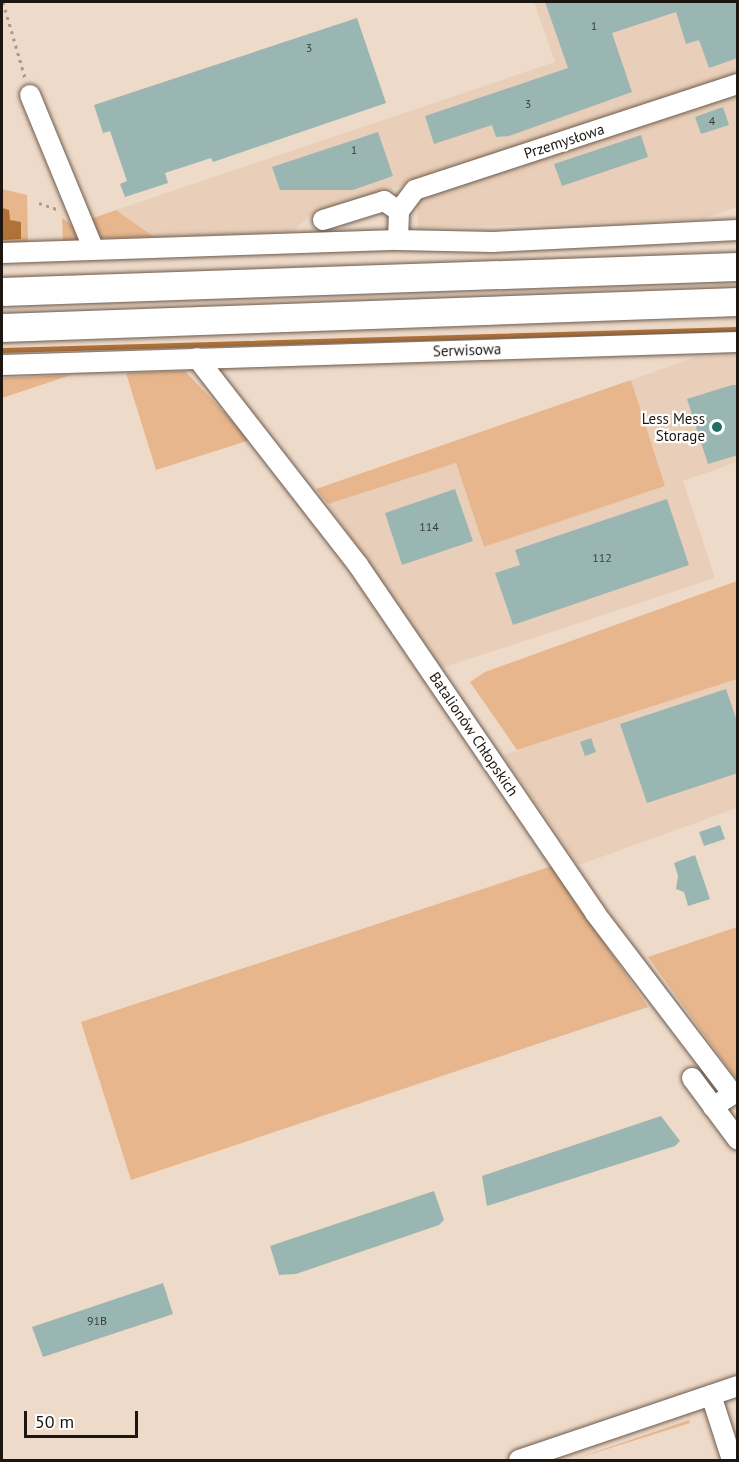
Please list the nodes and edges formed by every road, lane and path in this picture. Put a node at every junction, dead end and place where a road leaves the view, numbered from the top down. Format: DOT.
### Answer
graph roads {
  1 [pos="3,2"];
  2 [pos="738,84"];
  3 [pos="30,95"];
  4 [pos="399,211"];
  5 [pos="323,220"];
  6 [pos="738,230"];
  7 [pos="398,240"];
  8 [pos="93,248"];
  9 [pos="2,253"];
  10 [pos="738,267"];
  11 [pos="2,292"];
  12 [pos="738,302"];
  13 [pos="2,328"];
  14 [pos="738,342"];
  15 [pos="198,358"];
  16 [pos="2,365"];
  17 [pos="692,1078"];
  18 [pos="713,1107"];
  19 [pos="738,1140"];
  20 [pos="738,1386"];
  21 [pos="711,1395"];
  22 [pos="548,1456"];
  23 [pos="519,1461"];
  24 [pos="732,1461"];
  1 -- 3 [label="path"];
  2 -- 4 [label="street, Przemysłowa"];
  3 -- 8 [label="street"];
  4 -- 5 [label="street"];
  4 -- 7 [label="street"];
  6 -- 7 [label="street"];
  7 -- 8 [label="street"];
  8 -- 9 [label="street"];
  10 -- 11 [label="highway"];
  12 -- 13 [label="highway"];
  14 -- 15 [label="street, Serwisowa"];
  15 -- 16 [label="street, Serwisowa"];
  15 -- 18 [label="street, Batalionów Chłopskich"];
  17 -- 18 [label="street"];
  18 -- 19 [label="street"];
  20 -- 21 [label="street"];
  21 -- 22 [label="street"];
  21 -- 24 [label="street"];
  22 -- 23 [label="street"];
}
